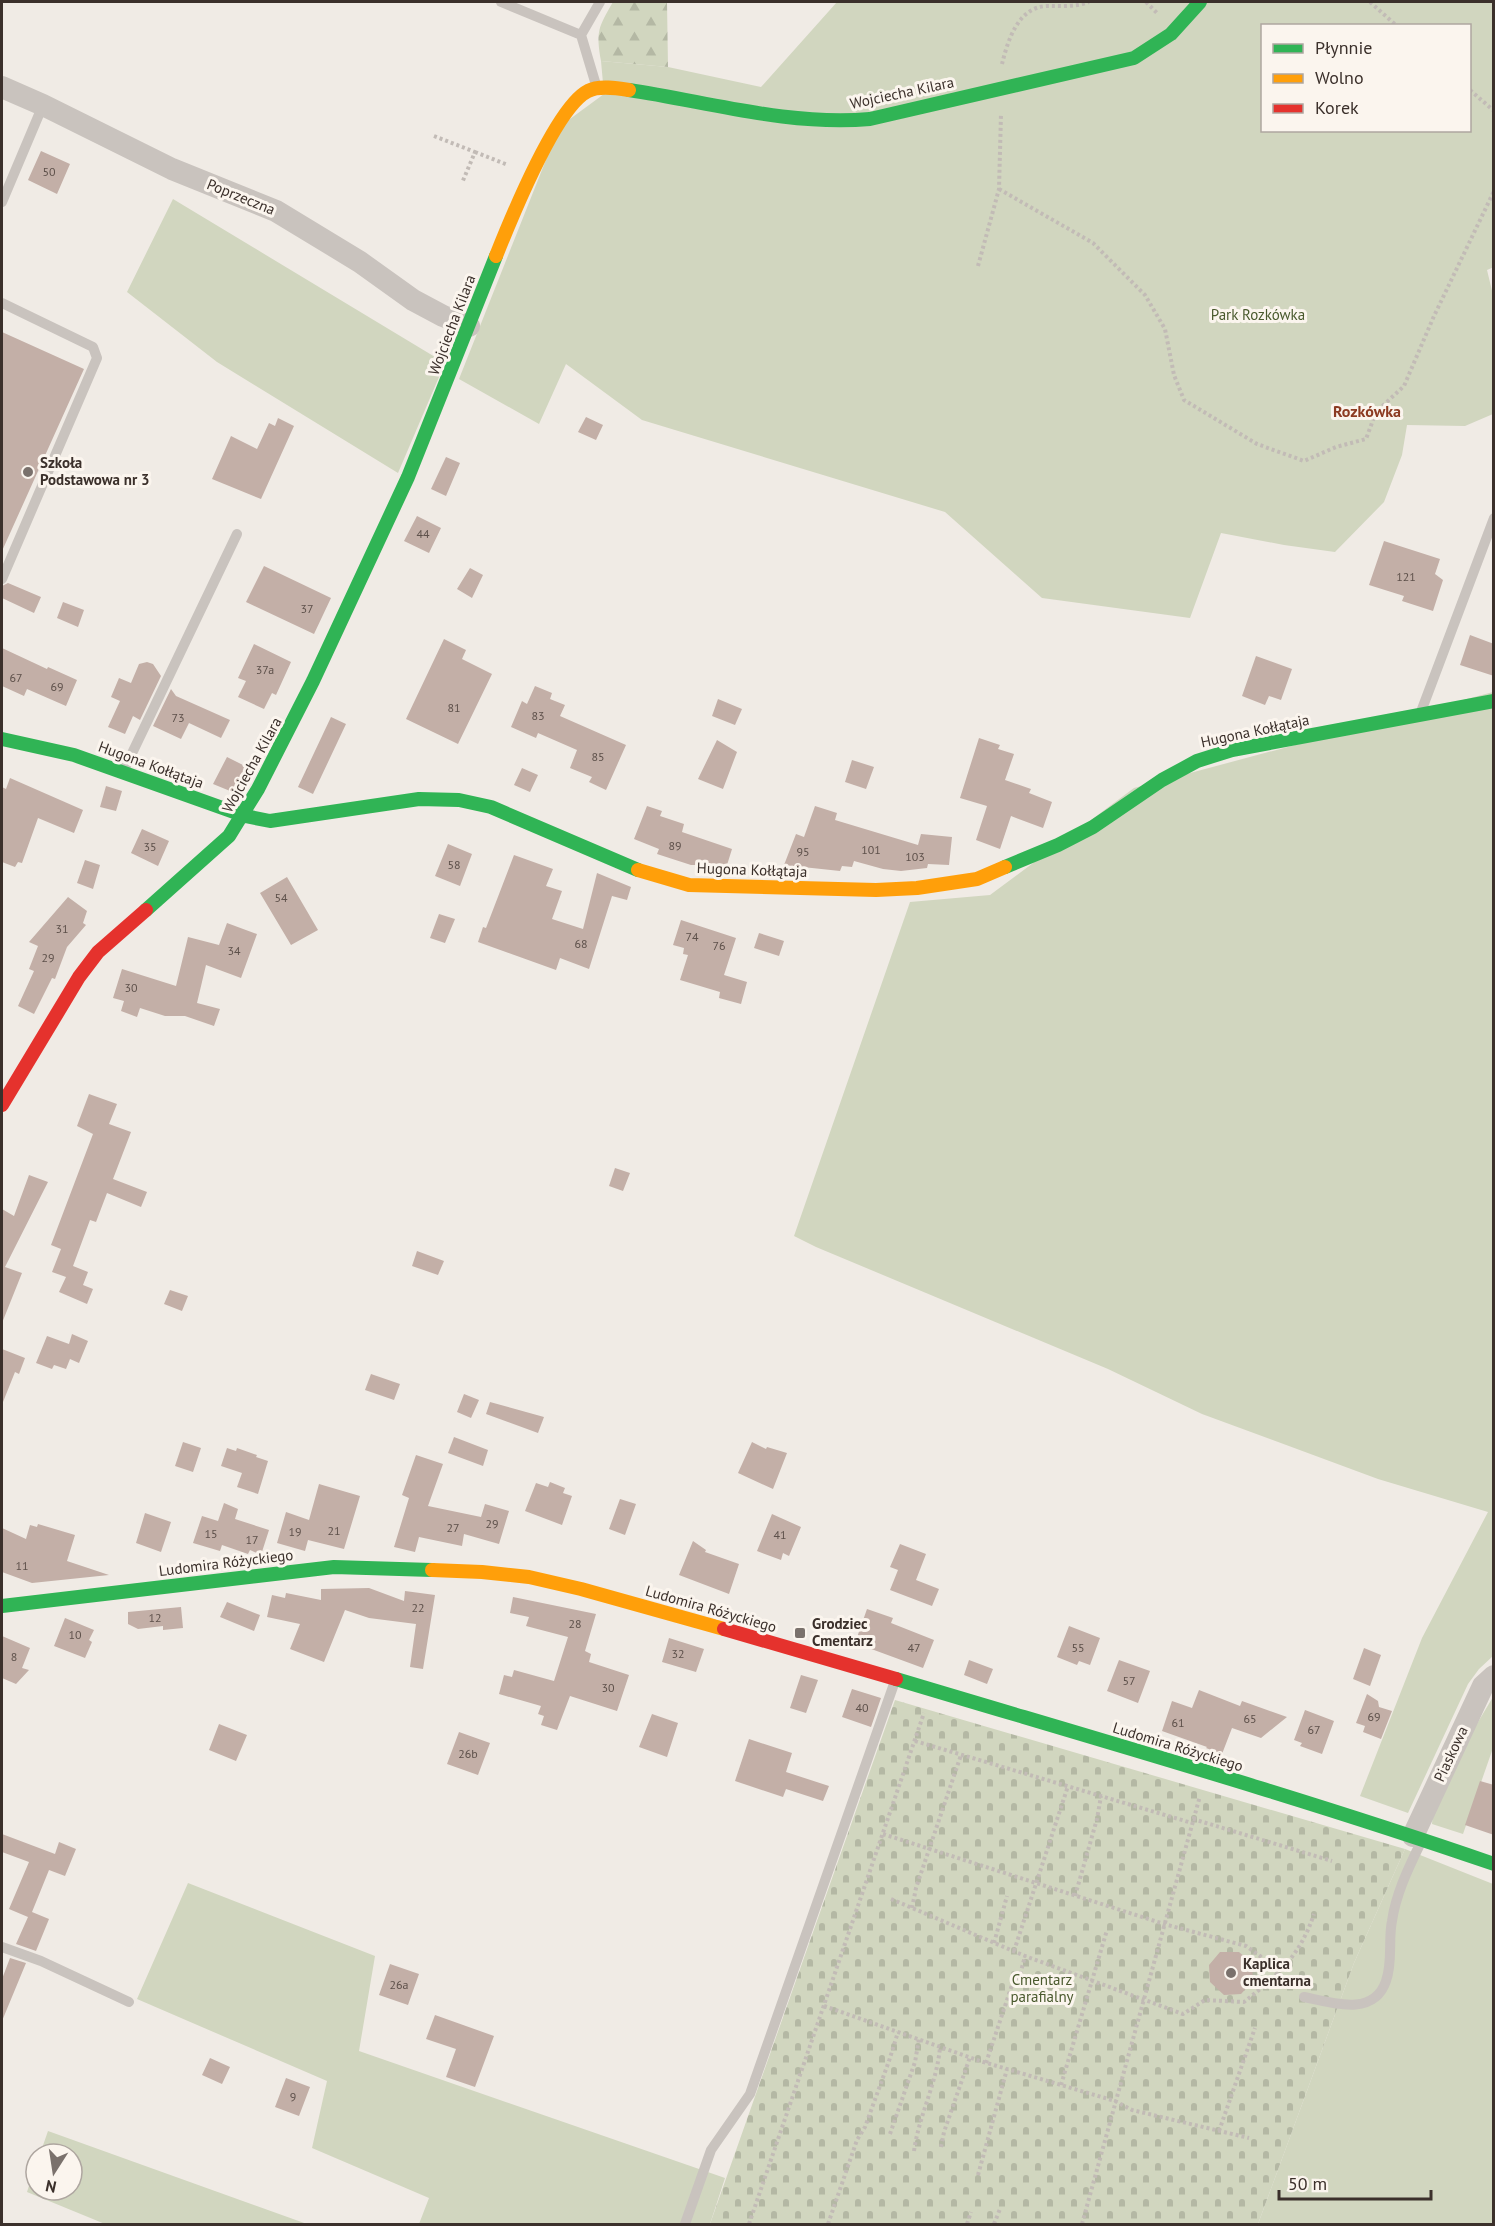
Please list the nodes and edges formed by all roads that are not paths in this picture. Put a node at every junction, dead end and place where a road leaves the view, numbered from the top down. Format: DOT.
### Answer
graph roads {
  1 [pos="501,2"];
  2 [pos="600,2"];
  3 [pos="1200,2"];
  4 [pos="581,35"];
  5 [pos="2,87"];
  6 [pos="597,88"];
  7 [pos="43,105"];
  8 [pos="2,202"];
  9 [pos="2,303"];
  10 [pos="469,326"];
  11 [pos="1494,518"];
  12 [pos="1491,533"];
  13 [pos="237,534"];
  14 [pos="2,579"];
  15 [pos="1494,701"];
  16 [pos="1420,715"];
  17 [pos="2,739"];
  18 [pos="122,773"];
  19 [pos="245,816"];
  20 [pos="2,1105"];
  21 [pos="2,1606"];
  22 [pos="1494,1676"];
  23 [pos="895,1680"];
  24 [pos="1418,1837"];
  25 [pos="1494,1864"];
  26 [pos="2,1947"];
  27 [pos="1304,1997"];
  28 [pos="129,2002"];
  29 [pos="685,2224"];
  1 -- 4 [label="lane"];
  2 -- 4 [label="lane"];
  3 -- 6 [label="street, Wojciecha Kilara"];
  4 -- 6 [label="lane"];
  5 -- 7 [label="street, Poprzeczna"];
  6 -- 10 [label="street, Wojciecha Kilara"];
  7 -- 8 [label="lane"];
  7 -- 10 [label="street, Poprzeczna"];
  9 -- 14 [label="lane"];
  10 -- 19 [label="street, Wojciecha Kilara"];
  11 -- 12 [label="lane"];
  12 -- 16 [label="lane"];
  13 -- 18 [label="lane"];
  15 -- 16 [label="street, Hugona Kołłątaja"];
  16 -- 19 [label="street, Hugona Kołłątaja"];
  17 -- 18 [label="street, Hugona Kołłątaja"];
  18 -- 19 [label="street, Hugona Kołłątaja"];
  19 -- 20 [label="street, Wojciecha Kilara"];
  21 -- 23 [label="street, Ludomira Różyckiego"];
  22 -- 24 [label="street, Piaskowa"];
  23 -- 24 [label="street, Ludomira Różyckiego"];
  23 -- 29 [label="lane"];
  24 -- 25 [label="street, Ludomira Różyckiego"];
  24 -- 27 [label="lane"];
  26 -- 28 [label="lane"];
}
